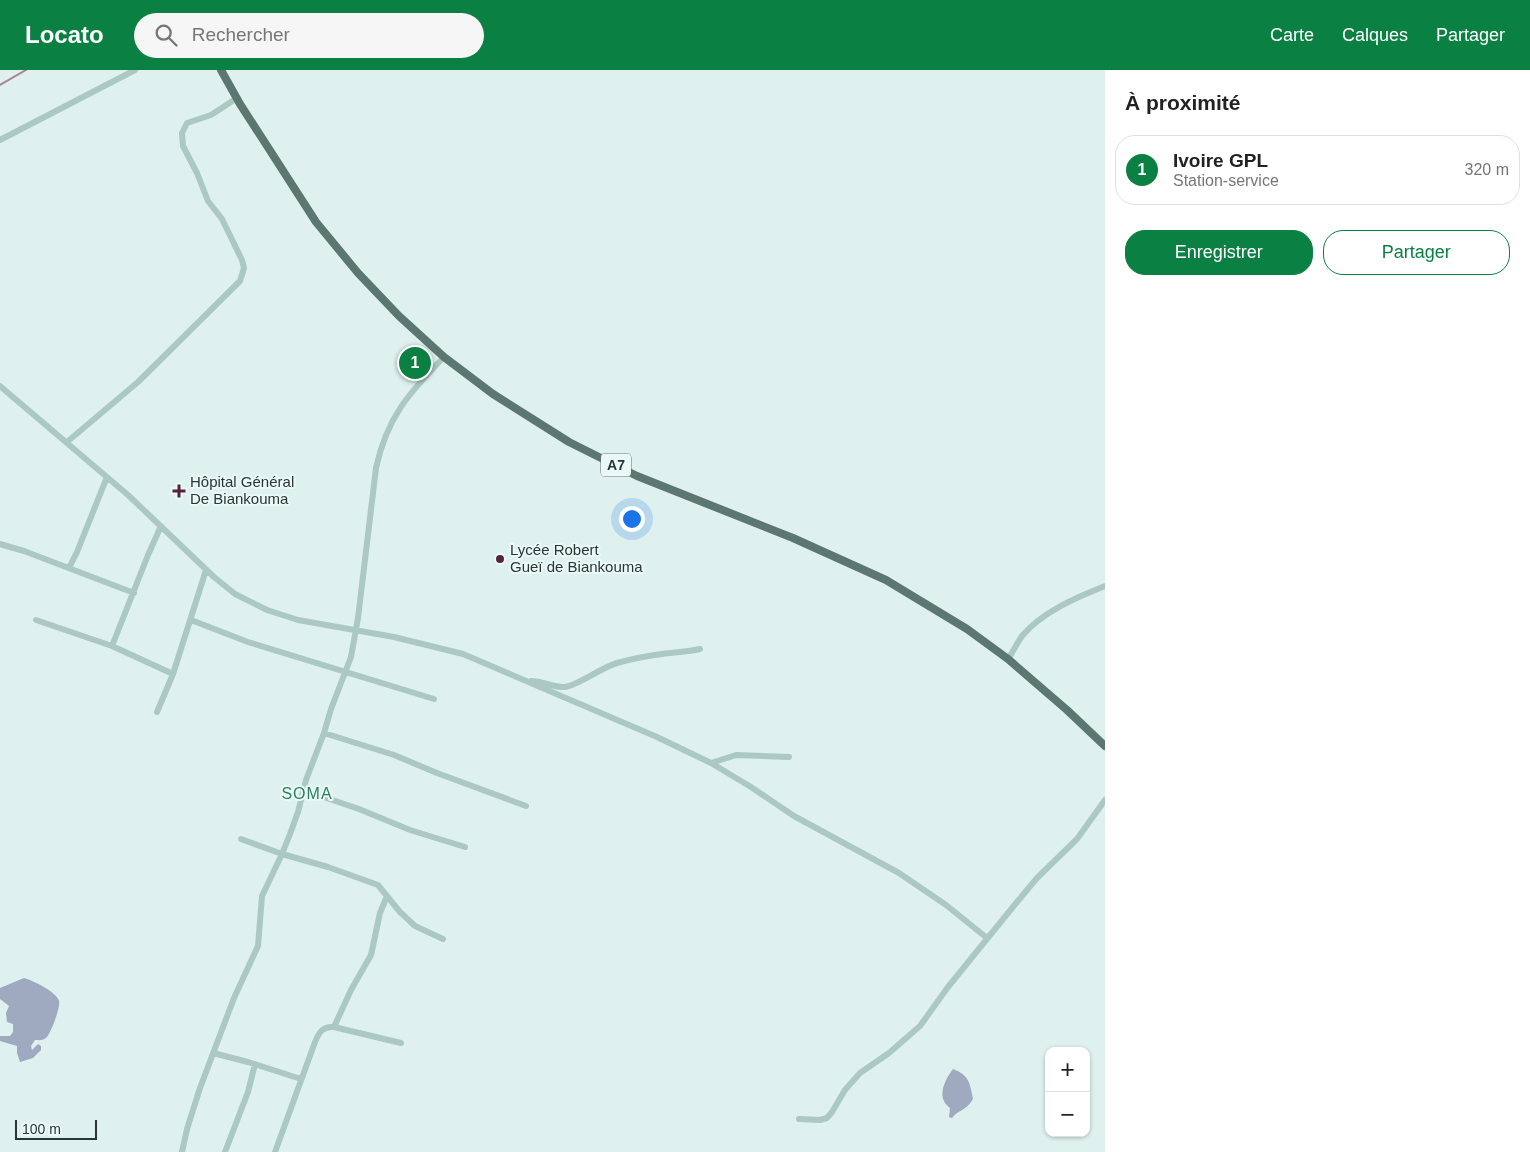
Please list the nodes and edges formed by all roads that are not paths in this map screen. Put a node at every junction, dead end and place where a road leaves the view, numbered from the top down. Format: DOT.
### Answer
graph roads {
  1 [pos="135,70"];
  2 [pos="221,70"];
  3 [pos="237,98"];
  4 [pos="0,140"];
  5 [pos="444,357"];
  6 [pos="0,386"];
  7 [pos="67,442"];
  8 [pos="107,477"];
  9 [pos="161,526"];
  10 [pos="0,544"];
  11 [pos="69,568"];
  12 [pos="206,570"];
  13 [pos="1105,586"];
  14 [pos="134,593"];
  15 [pos="36,620"];
  16 [pos="191,620"];
  17 [pos="356,631"];
  18 [pos="112,646"];
  19 [pos="700,649"];
  20 [pos="1008,660"];
  21 [pos="346,672"];
  22 [pos="174,674"];
  23 [pos="527,681"];
  24 [pos="434,700"];
  25 [pos="157,712"];
  26 [pos="324,733"];
  27 [pos="1105,746"];
  28 [pos="789,757"];
  29 [pos="711,763"];
  30 [pos="303,790"];
  31 [pos="1105,800"];
  32 [pos="526,806"];
  33 [pos="241,839"];
  34 [pos="465,847"];
  35 [pos="282,854"];
  36 [pos="387,896"];
  37 [pos="987,938"];
  38 [pos="443,939"];
  39 [pos="334,1028"];
  40 [pos="401,1043"];
  41 [pos="213,1053"];
  42 [pos="256,1064"];
  43 [pos="301,1080"];
  44 [pos="799,1119"];
  45 [pos="182,1152"];
  46 [pos="226,1152"];
  47 [pos="275,1152"];
  1 -- 4 [label="street"];
  2 -- 3 [label="main road, A7"];
  3 -- 5 [label="main road, A7"];
  3 -- 7 [label="street"];
  5 -- 17 [label="street"];
  5 -- 20 [label="main road, A7"];
  6 -- 7 [label="street"];
  7 -- 8 [label="street"];
  8 -- 9 [label="street"];
  8 -- 11 [label="street"];
  9 -- 12 [label="street"];
  9 -- 14 [label="street"];
  10 -- 11 [label="street"];
  11 -- 14 [label="street"];
  12 -- 16 [label="street"];
  12 -- 17 [label="street"];
  13 -- 20 [label="street"];
  14 -- 18 [label="street"];
  15 -- 18 [label="street"];
  16 -- 21 [label="street"];
  16 -- 22 [label="street"];
  17 -- 21 [label="street"];
  17 -- 23 [label="street"];
  18 -- 22 [label="street"];
  19 -- 23 [label="street"];
  20 -- 27 [label="main road, A7"];
  21 -- 24 [label="street"];
  21 -- 26 [label="street"];
  22 -- 25 [label="street"];
  23 -- 29 [label="street"];
  26 -- 30 [label="street"];
  26 -- 32 [label="street"];
  28 -- 29 [label="street"];
  29 -- 37 [label="street"];
  30 -- 34 [label="street"];
  30 -- 35 [label="street"];
  31 -- 37 [label="street"];
  33 -- 35 [label="street"];
  35 -- 36 [label="street"];
  35 -- 41 [label="street"];
  36 -- 38 [label="street"];
  36 -- 39 [label="street"];
  37 -- 44 [label="street"];
  39 -- 40 [label="street"];
  39 -- 43 [label="street"];
  41 -- 42 [label="street"];
  41 -- 45 [label="street"];
  42 -- 43 [label="street"];
  42 -- 46 [label="street"];
  43 -- 47 [label="street"];
}
